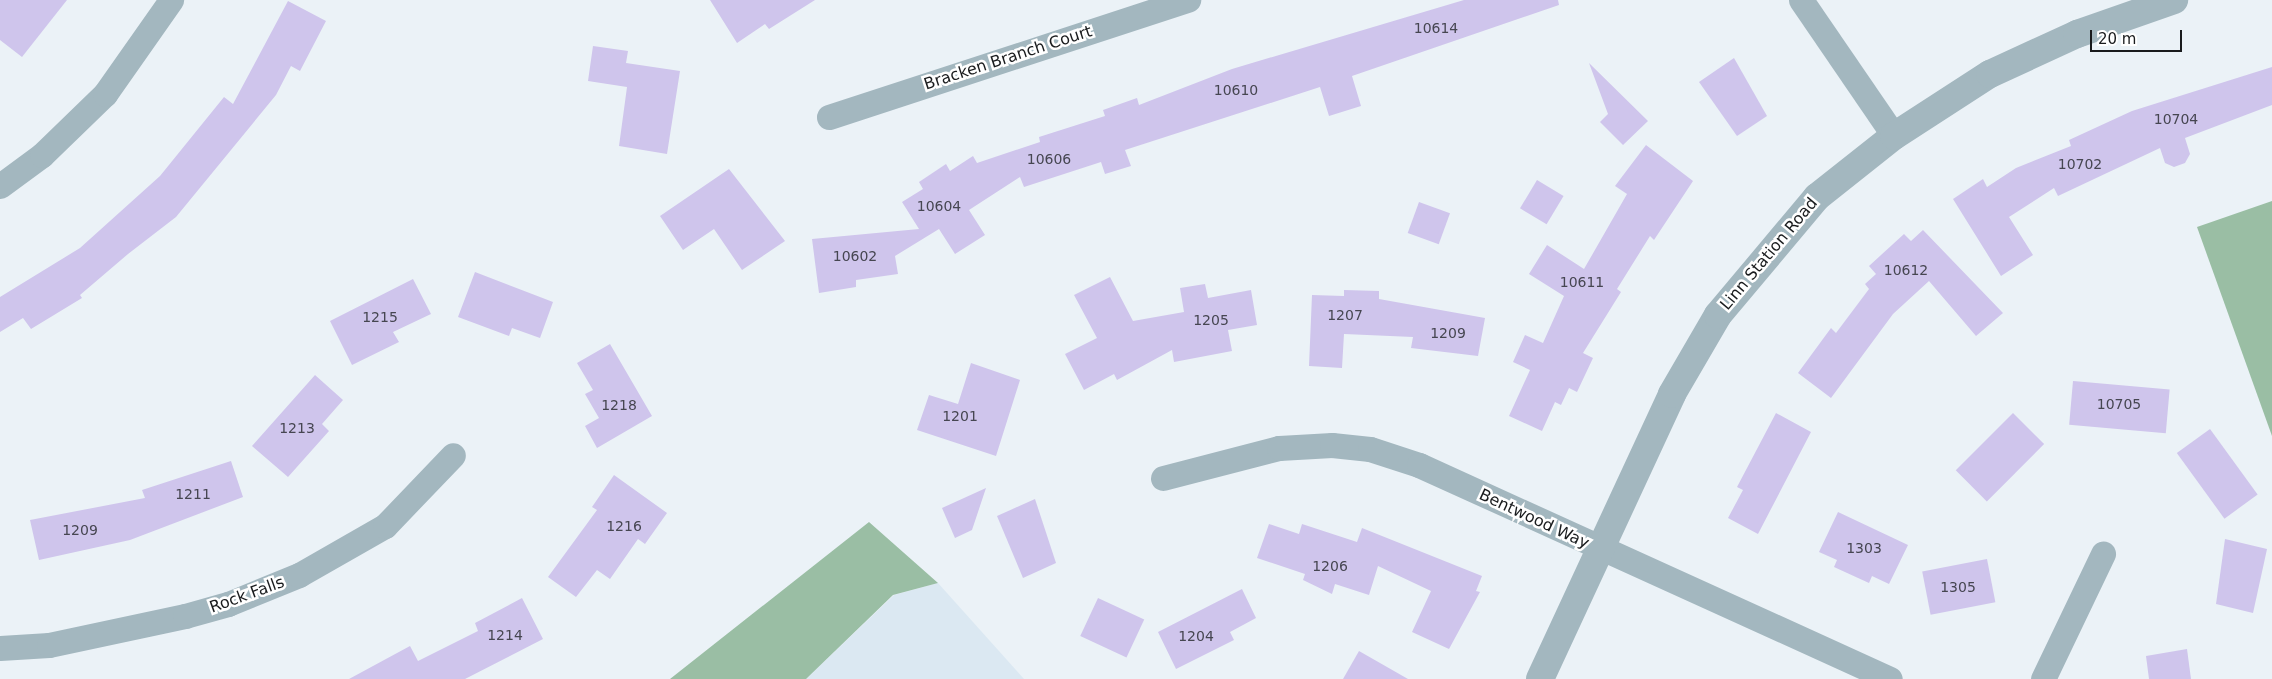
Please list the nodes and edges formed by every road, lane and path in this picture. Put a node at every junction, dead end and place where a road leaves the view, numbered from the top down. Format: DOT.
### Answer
graph roads {
  1 [pos="171,0"];
  2 [pos="1188,0"];
  3 [pos="1801,0"];
  4 [pos="2174,0"];
  5 [pos="829,117"];
  6 [pos="1894,136"];
  7 [pos="0,186"];
  8 [pos="453,455"];
  9 [pos="1163,478"];
  10 [pos="1603,550"];
  11 [pos="2103,554"];
  12 [pos="0,648"];
  13 [pos="1540,679"];
  14 [pos="1890,679"];
  15 [pos="2043,679"];
  1 -- 7 [label="street"];
  2 -- 5 [label="street, Bracken Branch Court"];
  3 -- 6 [label="street"];
  4 -- 6 [label="street, Linn Station Road"];
  6 -- 10 [label="street, Linn Station Road"];
  8 -- 12 [label="street, Rock Falls"];
  9 -- 10 [label="street, Bentwood Way"];
  10 -- 13 [label="street, Linn Station Road"];
  10 -- 14 [label="street, Bentwood Way"];
  11 -- 15 [label="street"];
}
